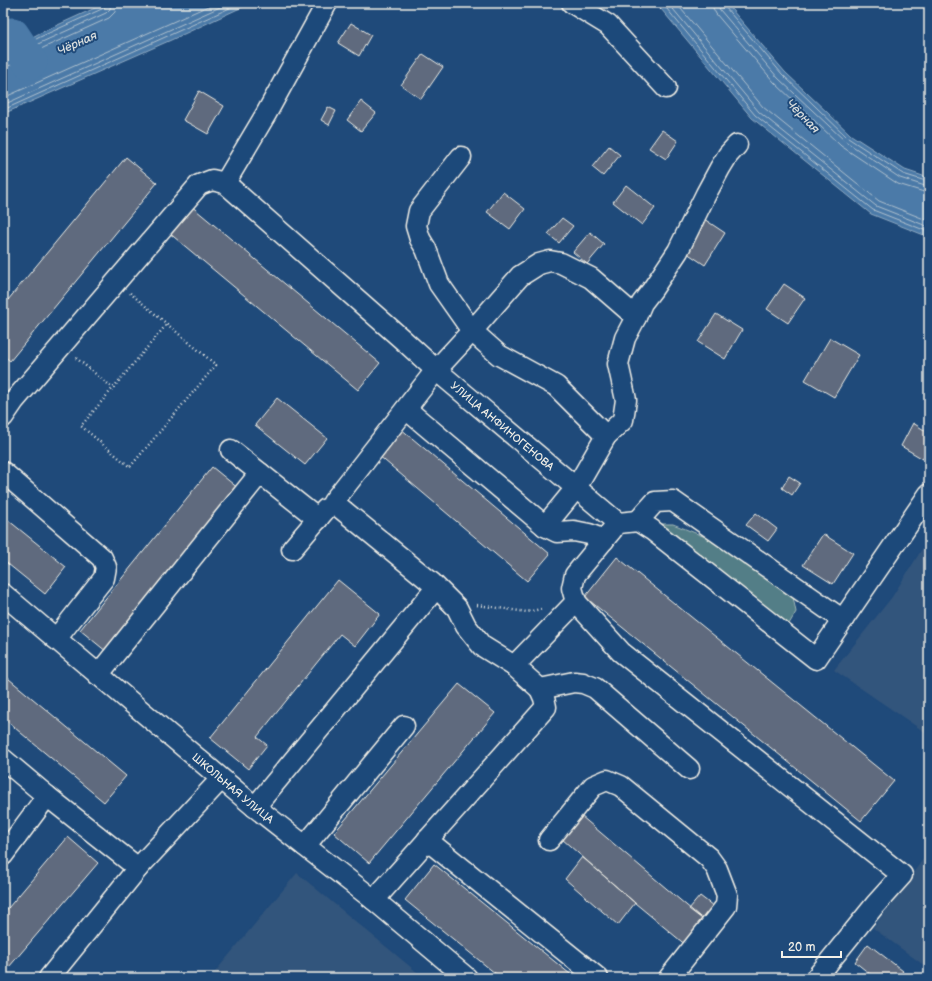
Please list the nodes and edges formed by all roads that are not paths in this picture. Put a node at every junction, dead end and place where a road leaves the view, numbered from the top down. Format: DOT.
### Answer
graph roads {
  1 [pos="327,3"];
  2 [pos="572,3"];
  3 [pos="666,88"];
  4 [pos="737,145"];
  5 [pos="460,157"];
  6 [pos="225,183"];
  7 [pos="636,317"];
  8 [pos="472,331"];
  9 [pos="436,370"];
  10 [pos="406,409"];
  11 [pos="3,417"];
  12 [pos="606,436"];
  13 [pos="231,450"];
  14 [pos="3,472"];
  15 [pos="260,473"];
  16 [pos="576,488"];
  17 [pos="929,494"];
  18 [pos="333,502"];
  19 [pos="318,519"];
  20 [pos="638,521"];
  21 [pos="618,523"];
  22 [pos="545,526"];
  23 [pos="604,540"];
  24 [pos="292,549"];
  25 [pos="436,588"];
  26 [pos="3,594"];
  27 [pos="576,602"];
  28 [pos="843,620"];
  29 [pos="56,639"];
  30 [pos="514,666"];
  31 [pos="98,675"];
  32 [pos="540,689"];
  33 [pos="404,726"];
  34 [pos="3,758"];
  35 [pos="689,769"];
  36 [pos="222,780"];
  37 [pos="47,796"];
  38 [pos="255,807"];
  39 [pos="427,840"];
  40 [pos="549,840"];
  41 [pos="305,846"];
  42 [pos="3,855"];
  43 [pos="138,868"];
  44 [pos="374,900"];
  45 [pos="49,978"];
  46 [pos="467,978"];
  47 [pos="598,978"];
  48 [pos="669,978"];
  49 [pos="816,978"];
  1 -- 6 [label="street"];
  2 -- 3 [label="street"];
  4 -- 7 [label="street"];
  5 -- 8 [label="street"];
  6 -- 9 [label="street, УЛИЦА АНФИНОГЕНОВА"];
  6 -- 11 [label="street"];
  7 -- 8 [label="street"];
  7 -- 12 [label="street"];
  8 -- 9 [label="street"];
  8 -- 12 [label="street"];
  9 -- 10 [label="street"];
  9 -- 16 [label="street, УЛИЦА АНФИНОГЕНОВА"];
  10 -- 18 [label="street"];
  10 -- 22 [label="street"];
  12 -- 16 [label="street"];
  13 -- 15 [label="street"];
  14 -- 29 [label="street"];
  15 -- 19 [label="street"];
  15 -- 31 [label="street"];
  16 -- 21 [label="street, УЛИЦА АНФИНОГЕНОВА"];
  16 -- 22 [label="street"];
  17 -- 28 [label="street"];
  18 -- 19 [label="street"];
  18 -- 25 [label="street"];
  19 -- 24 [label="street"];
  20 -- 21 [label="street"];
  20 -- 28 [label="street"];
  20 -- 28 [label="street"];
  21 -- 23 [label="street"];
  22 -- 23 [label="street"];
  23 -- 27 [label="street"];
  25 -- 30 [label="street"];
  25 -- 38 [label="street"];
  26 -- 29 [label="street, ШКОЛЬНАЯ УЛИЦА"];
  27 -- 30 [label="street"];
  27 -- 49 [label="street"];
  29 -- 31 [label="street, ШКОЛЬНАЯ УЛИЦА"];
  30 -- 32 [label="street"];
  31 -- 36 [label="street, ШКОЛЬНАЯ УЛИЦА"];
  32 -- 35 [label="street"];
  32 -- 39 [label="street"];
  33 -- 41 [label="street"];
  34 -- 37 [label="street"];
  36 -- 38 [label="street, ШКОЛЬНАЯ УЛИЦА"];
  36 -- 43 [label="street"];
  37 -- 42 [label="street"];
  37 -- 43 [label="street"];
  38 -- 41 [label="street, ШКОЛЬНАЯ УЛИЦА"];
  39 -- 44 [label="street"];
  39 -- 47 [label="street"];
  40 -- 48 [label="street"];
  41 -- 44 [label="street, ШКОЛЬНАЯ УЛИЦА"];
  43 -- 45 [label="street"];
  44 -- 46 [label="street, ШКОЛЬНАЯ УЛИЦА"];
}
